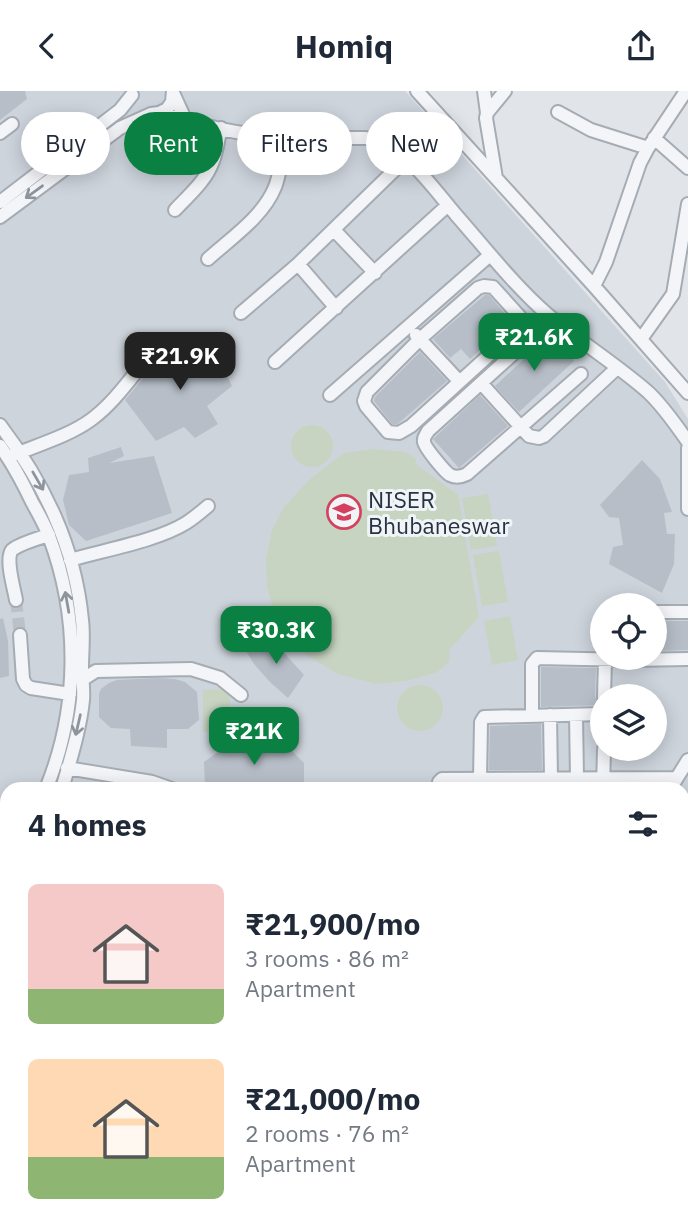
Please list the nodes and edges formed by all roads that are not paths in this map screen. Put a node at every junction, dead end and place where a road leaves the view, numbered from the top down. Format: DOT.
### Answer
graph roads {
  1 [pos="417,91"];
  2 [pos="484,91"];
  3 [pos="505,91"];
  4 [pos="686,91"];
  5 [pos="132,93"];
  6 [pos="174,93"];
  7 [pos="149,112"];
  8 [pos="160,112"];
  9 [pos="182,112"];
  10 [pos="558,112"];
  11 [pos="487,113"];
  12 [pos="12,124"];
  13 [pos="124,126"];
  14 [pos="0,133"];
  15 [pos="651,143"];
  16 [pos="688,168"];
  17 [pos="206,175"];
  18 [pos="279,175"];
  19 [pos="390,175"];
  20 [pos="422,175"];
  21 [pos="497,180"];
  22 [pos="0,202"];
  23 [pos="688,204"];
  24 [pos="448,205"];
  25 [pos="175,209"];
  26 [pos="0,217"];
  27 [pos="334,230"];
  28 [pos="490,255"];
  29 [pos="208,259"];
  30 [pos="298,264"];
  31 [pos="375,273"];
  32 [pos="594,286"];
  33 [pos="337,308"];
  34 [pos="242,313"];
  35 [pos="408,327"];
  36 [pos="534,335"];
  37 [pos="420,339"];
  38 [pos="640,339"];
  39 [pos="151,354"];
  40 [pos="275,362"];
  41 [pos="617,368"];
  42 [pos="581,374"];
  43 [pos="459,381"];
  44 [pos="481,383"];
  45 [pos="688,393"];
  46 [pos="331,395"];
  47 [pos="0,425"];
  48 [pos="521,427"];
  49 [pos="688,442"];
  50 [pos="688,448"];
  51 [pos="4,451"];
  52 [pos="21,452"];
  53 [pos="208,506"];
  54 [pos="688,509"];
  55 [pos="49,535"];
  56 [pos="70,559"];
  57 [pos="16,600"];
  58 [pos="667,612"];
  59 [pos="688,613"];
  60 [pos="20,635"];
  61 [pos="667,659"];
  62 [pos="688,659"];
  63 [pos="590,660"];
  64 [pos="82,680"];
  65 [pos="70,694"];
  66 [pos="241,695"];
  67 [pos="532,715"];
  68 [pos="550,715"];
  69 [pos="576,715"];
  70 [pos="590,715"];
  71 [pos="688,759"];
  72 [pos="604,761"];
  73 [pos="67,770"];
  74 [pos="577,778"];
  75 [pos="638,778"];
  76 [pos="480,779"];
  77 [pos="551,779"];
  78 [pos="49,782"];
  79 [pos="64,782"];
  80 [pos="138,782"];
  81 [pos="152,782"];
  82 [pos="439,782"];
  83 [pos="491,782"];
  84 [pos="534,782"];
  85 [pos="595,782"];
  86 [pos="604,782"];
  87 [pos="615,782"];
  88 [pos="642,782"];
  89 [pos="662,782"];
  90 [pos="675,782"];
  1 -- 21 [label="street"];
  2 -- 11 [label="street"];
  3 -- 11 [label="street"];
  4 -- 15 [label="street"];
  5 -- 7 [label="street"];
  5 -- 22 [label="street"];
  6 -- 8 [label="street"];
  6 -- 9 [label="street"];
  10 -- 15 [label="street"];
  11 -- 21 [label="street"];
  12 -- 14 [label="street"];
  13 -- 26 [label="street, one-way"];
  15 -- 16 [label="street"];
  15 -- 32 [label="street"];
  17 -- 25 [label="street"];
  18 -- 29 [label="street"];
  19 -- 27 [label="street"];
  20 -- 24 [label="street"];
  21 -- 32 [label="street"];
  23 -- 38 [label="street"];
  24 -- 28 [label="street"];
  24 -- 31 [label="street"];
  27 -- 30 [label="street"];
  27 -- 31 [label="street"];
  28 -- 35 [label="street"];
  28 -- 41 [label="street"];
  30 -- 33 [label="street"];
  30 -- 34 [label="street"];
  31 -- 33 [label="street"];
  32 -- 38 [label="street"];
  33 -- 40 [label="street"];
  35 -- 37 [label="street"];
  35 -- 46 [label="street"];
  36 -- 44 [label="street"];
  37 -- 43 [label="street"];
  37 -- 43 [label="street"];
  37 -- 43 [label="street"];
  38 -- 45 [label="street"];
  39 -- 52 [label="street"];
  41 -- 48 [label="street"];
  41 -- 49 [label="street"];
  42 -- 48 [label="street"];
  44 -- 48 [label="street"];
  44 -- 48 [label="street"];
  47 -- 52 [label="street"];
  50 -- 54 [label="street"];
  51 -- 52 [label="street"];
  51 -- 55 [label="street"];
  52 -- 56 [label="street, one-way"];
  53 -- 56 [label="street"];
  55 -- 57 [label="street"];
  65 -- 55 [label="street, one-way"];
  56 -- 64 [label="street"];
  58 -- 59 [label="street"];
  60 -- 65 [label="street"];
  61 -- 62 [label="street"];
  63 -- 67 [label="street"];
  64 -- 66 [label="street"];
  64 -- 73 [label="street, one-way"];
  65 -- 78 [label="street"];
  67 -- 68 [label="street"];
  67 -- 76 [label="street"];
  68 -- 69 [label="street"];
  68 -- 77 [label="street"];
  69 -- 70 [label="street"];
  69 -- 74 [label="street"];
  71 -- 90 [label="street"];
  72 -- 86 [label="street"];
  73 -- 79 [label="street"];
  73 -- 80 [label="street"];
  73 -- 81 [label="street"];
  74 -- 77 [label="street"];
  74 -- 85 [label="street"];
  75 -- 87 [label="street"];
  75 -- 88 [label="street"];
  75 -- 89 [label="street"];
  76 -- 82 [label="street"];
  76 -- 83 [label="street"];
  77 -- 84 [label="street"];
}
